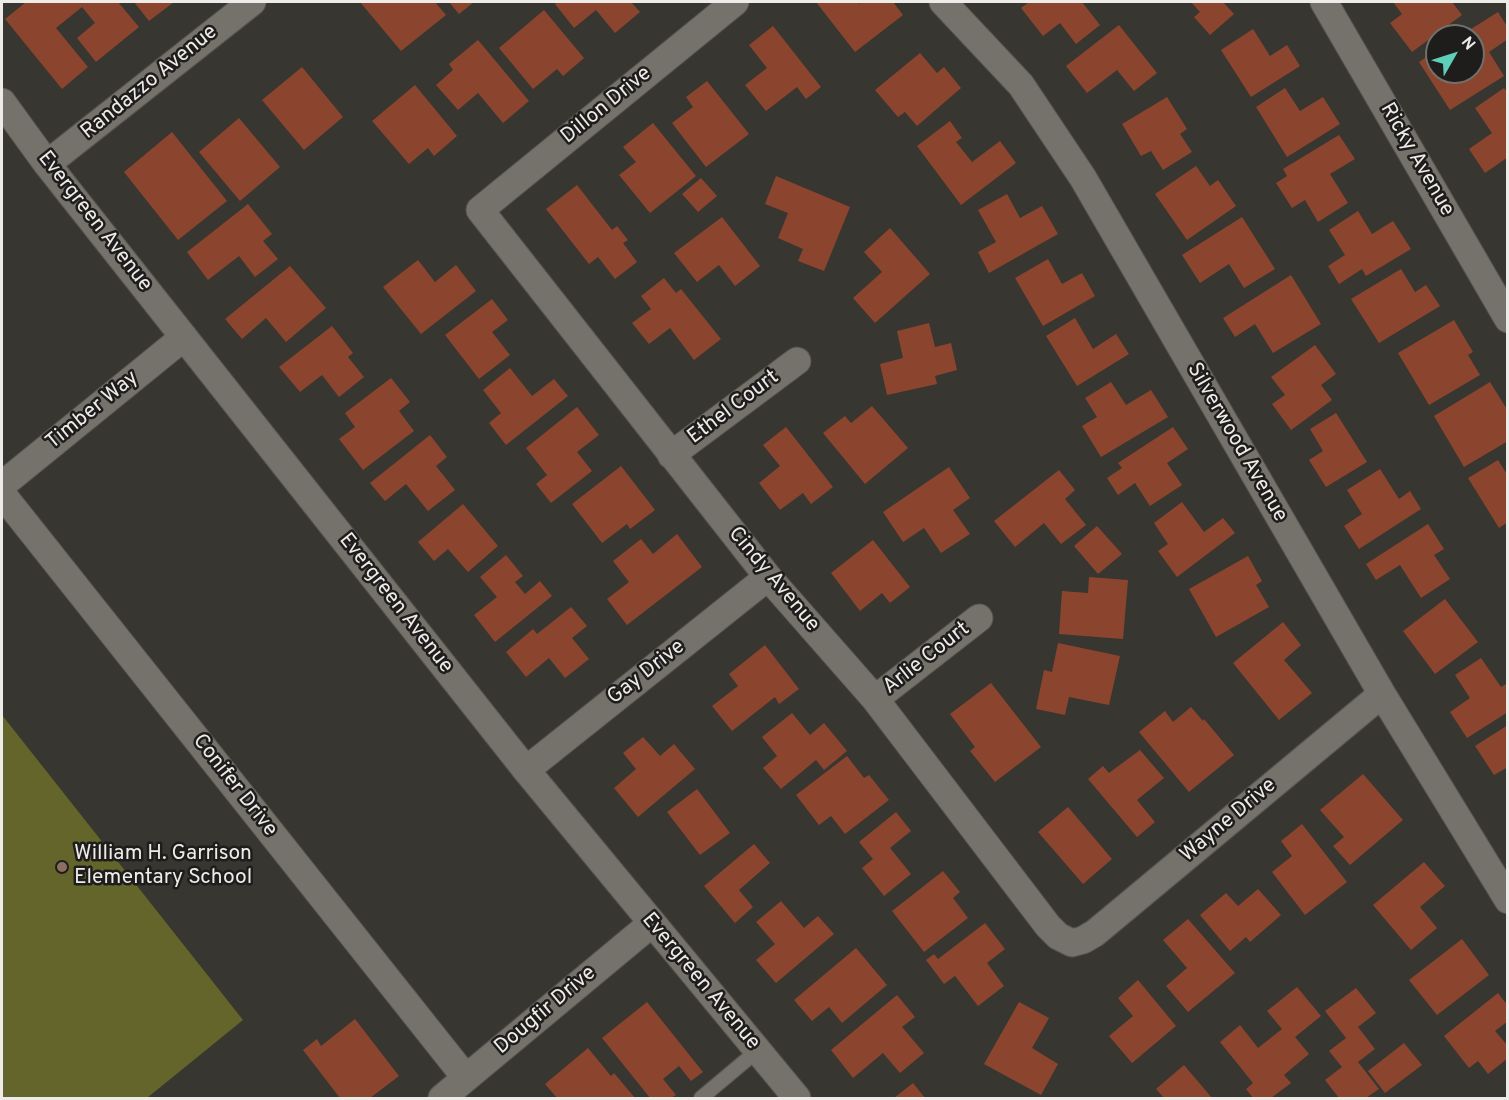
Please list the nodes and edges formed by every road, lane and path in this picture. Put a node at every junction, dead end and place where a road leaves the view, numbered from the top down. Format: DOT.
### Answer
graph roads {
  1 [pos="252,2"];
  2 [pos="735,2"];
  3 [pos="943,2"];
  4 [pos="1324,2"];
  5 [pos="2,102"];
  6 [pos="47,164"];
  7 [pos="480,210"];
  8 [pos="1508,319"];
  9 [pos="184,337"];
  10 [pos="797,361"];
  11 [pos="671,455"];
  12 [pos="2,485"];
  13 [pos="2,494"];
  14 [pos="768,577"];
  15 [pos="979,618"];
  16 [pos="1382,694"];
  17 [pos="875,699"];
  18 [pos="526,770"];
  19 [pos="1500,868"];
  20 [pos="1508,900"];
  21 [pos="651,924"];
  22 [pos="1072,943"];
  23 [pos="757,1051"];
  24 [pos="466,1078"];
  25 [pos="442,1098"];
  26 [pos="701,1098"];
  27 [pos="797,1098"];
  1 -- 6 [label="street, Randazzo Avenue"];
  2 -- 7 [label="street, Dillon Drive"];
  3 -- 16 [label="street, Silverwood Avenue"];
  4 -- 8 [label="street, Ricky Avenue"];
  5 -- 6 [label="street, Evergreen Avenue"];
  6 -- 9 [label="street, Evergreen Avenue"];
  7 -- 11 [label="street, Cindy Avenue"];
  9 -- 12 [label="street, Timber Way"];
  9 -- 18 [label="street, Evergreen Avenue"];
  10 -- 11 [label="street, Ethel Court"];
  11 -- 14 [label="street, Cindy Avenue"];
  13 -- 24 [label="street, Conifer Drive"];
  14 -- 17 [label="street, Cindy Avenue"];
  14 -- 18 [label="street, Gay Drive"];
  15 -- 17 [label="street, Arlie Court"];
  16 -- 19 [label="street, Silverwood Avenue"];
  16 -- 22 [label="street, Wayne Drive"];
  17 -- 22 [label="street, Cindy Avenue"];
  18 -- 21 [label="street, Evergreen Avenue"];
  19 -- 20 [label="street, Silverwood Avenue"];
  21 -- 23 [label="street, Evergreen Avenue"];
  21 -- 24 [label="street, Dougfir Drive"];
  23 -- 26 [label="lane"];
  23 -- 27 [label="street, Evergreen Avenue"];
  24 -- 25 [label="street, Dougfir Drive"];
}
